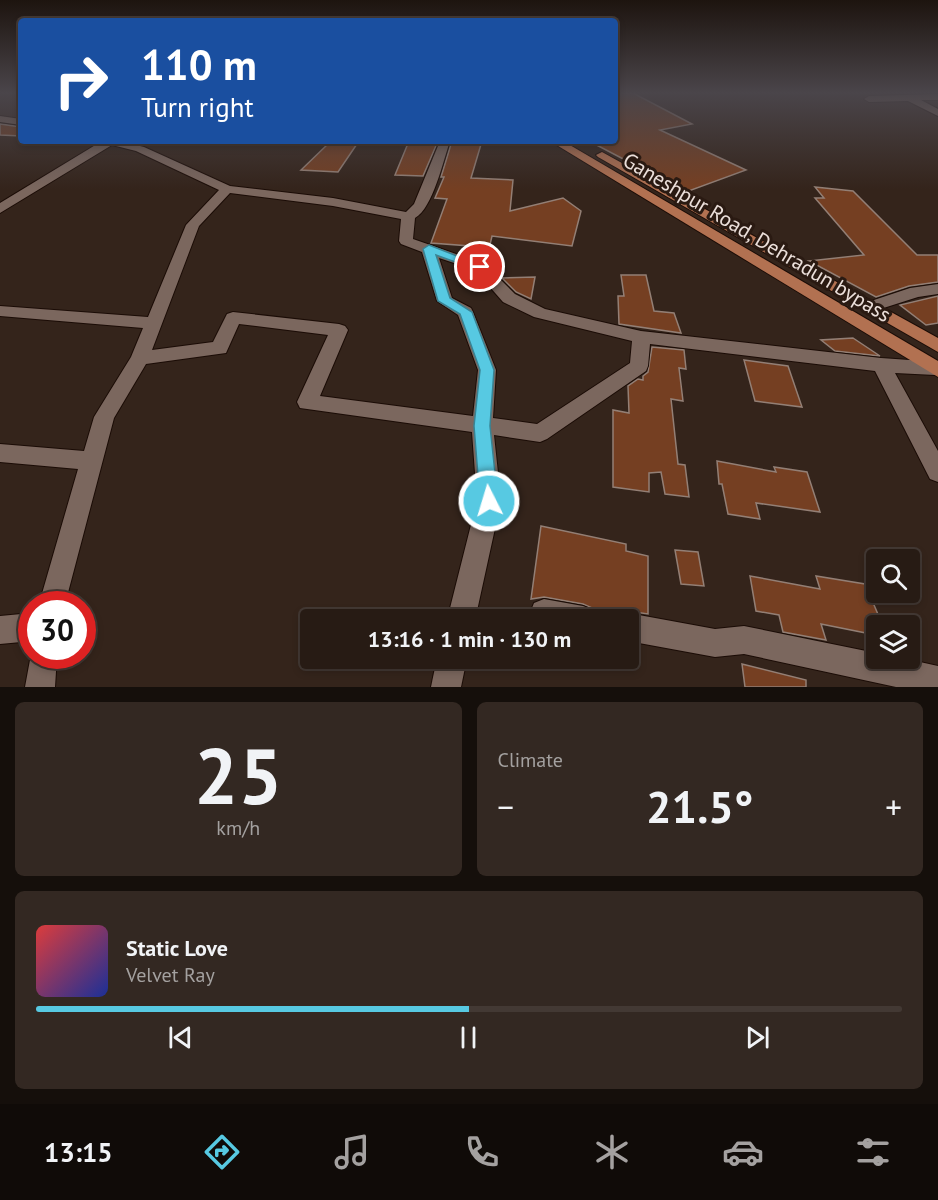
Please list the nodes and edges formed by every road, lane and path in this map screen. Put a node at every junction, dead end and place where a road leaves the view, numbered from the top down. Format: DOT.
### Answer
graph roads {
  1 [pos="104,144"];
  2 [pos="121,144"];
  3 [pos="444,144"];
  4 [pos="560,144"];
  5 [pos="582,144"];
  6 [pos="227,189"];
  7 [pos="0,209"];
  8 [pos="408,216"];
  9 [pos="429,249"];
  10 [pos="938,289"];
  11 [pos="871,307"];
  12 [pos="0,312"];
  13 [pos="154,323"];
  14 [pos="641,337"];
  15 [pos="938,346"];
  16 [pos="141,358"];
  17 [pos="880,365"];
  18 [pos="937,369"];
  19 [pos="482,426"];
  20 [pos="0,453"];
  21 [pos="92,461"];
  22 [pos="938,472"];
  23 [pos="56,591"];
  24 [pos="463,609"];
  25 [pos="18,628"];
  26 [pos="639,629"];
  27 [pos="0,630"];
  28 [pos="42,669"];
  29 [pos="450,669"];
  30 [pos="938,681"];
  31 [pos="40,687"];
  32 [pos="446,687"];
  1 -- 7 [label="street"];
  2 -- 6 [label="street"];
  3 -- 8 [label="street"];
  4 -- 18 [label="main road, Ganeshpur Road, Dehradun bypass"];
  5 -- 11 [label="main road"];
  6 -- 8 [label="street"];
  6 -- 13 [label="street"];
  8 -- 9 [label="street"];
  9 -- 14 [label="street"];
  9 -- 19 [label="street"];
  10 -- 11 [label="street"];
  11 -- 15 [label="main road"];
  12 -- 13 [label="street"];
  13 -- 16 [label="street"];
  14 -- 17 [label="street"];
  14 -- 19 [label="street"];
  16 -- 19 [label="street"];
  16 -- 21 [label="street"];
  17 -- 18 [label="street"];
  17 -- 22 [label="street"];
  19 -- 24 [label="street"];
  20 -- 21 [label="street"];
  21 -- 23 [label="street"];
  25 -- 27 [label="street"];
  26 -- 30 [label="street"];
  28 -- 31 [label="street"];
  29 -- 32 [label="street"];
}
